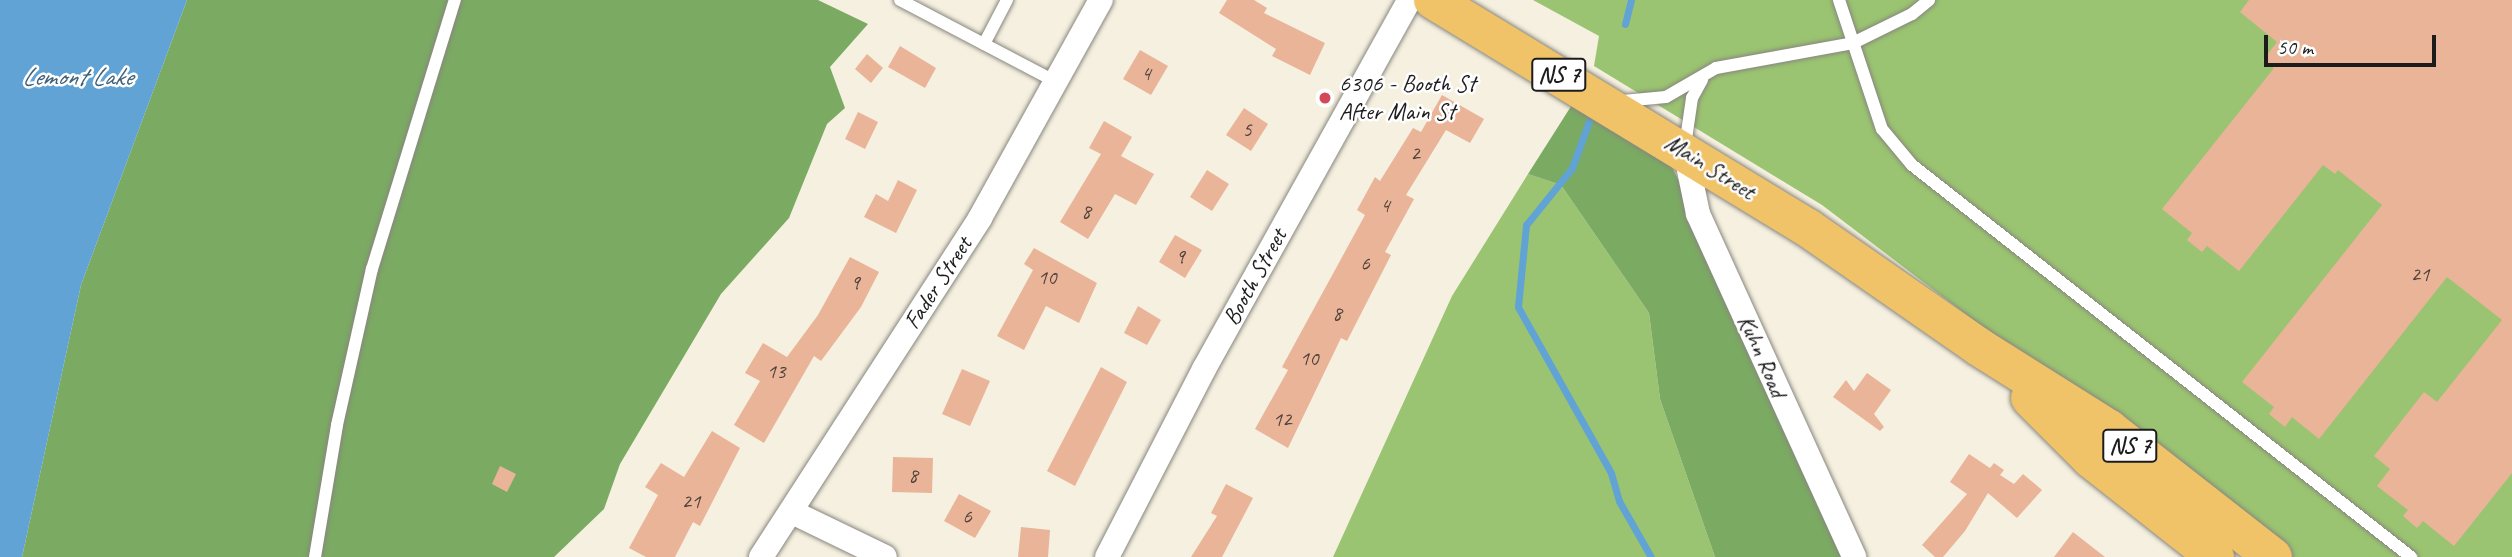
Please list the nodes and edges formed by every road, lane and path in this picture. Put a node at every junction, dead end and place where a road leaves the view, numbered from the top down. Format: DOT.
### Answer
graph roads {
  1 [pos="455,0"];
  2 [pos="900,0"];
  3 [pos="930,0"];
  4 [pos="1007,0"];
  5 [pos="1101,0"];
  6 [pos="1409,0"];
  7 [pos="1433,0"];
  8 [pos="1839,0"];
  9 [pos="1929,0"];
  10 [pos="923,12"];
  11 [pos="1853,43"];
  12 [pos="984,44"];
  13 [pos="1704,76"];
  14 [pos="1056,82"];
  15 [pos="1595,97"];
  16 [pos="1685,151"];
  17 [pos="1979,347"];
  18 [pos="792,512"];
  19 [pos="316,557"];
  20 [pos="761,557"];
  21 [pos="885,557"];
  22 [pos="1107,557"];
  23 [pos="1854,557"];
  24 [pos="2215,557"];
  25 [pos="2273,557"];
  26 [pos="2411,557"];
  1 -- 19 [label="lane"];
  2 -- 10 [label="lane"];
  3 -- 10 [label="lane"];
  4 -- 12 [label="lane"];
  5 -- 14 [label="street, Fader Street"];
  6 -- 22 [label="street, Booth Street"];
  7 -- 15 [label="main road, Main Street / NS 7"];
  8 -- 11 [label="lane"];
  9 -- 11 [label="lane"];
  10 -- 12 [label="lane"];
  11 -- 13 [label="lane"];
  11 -- 26 [label="lane"];
  12 -- 14 [label="lane"];
  13 -- 15 [label="lane"];
  13 -- 16 [label="lane"];
  14 -- 18 [label="street, Fader Street"];
  15 -- 16 [label="main road, Main Street / NS 7"];
  16 -- 17 [label="main road, Main Street / NS 7"];
  16 -- 23 [label="street, Kuhn Road"];
  17 -- 24 [label="main road, Main Street / NS 7"];
  17 -- 25 [label="main road, Main Street / NS 7"];
  18 -- 20 [label="street, Fader Street"];
  18 -- 21 [label="street"];
}
